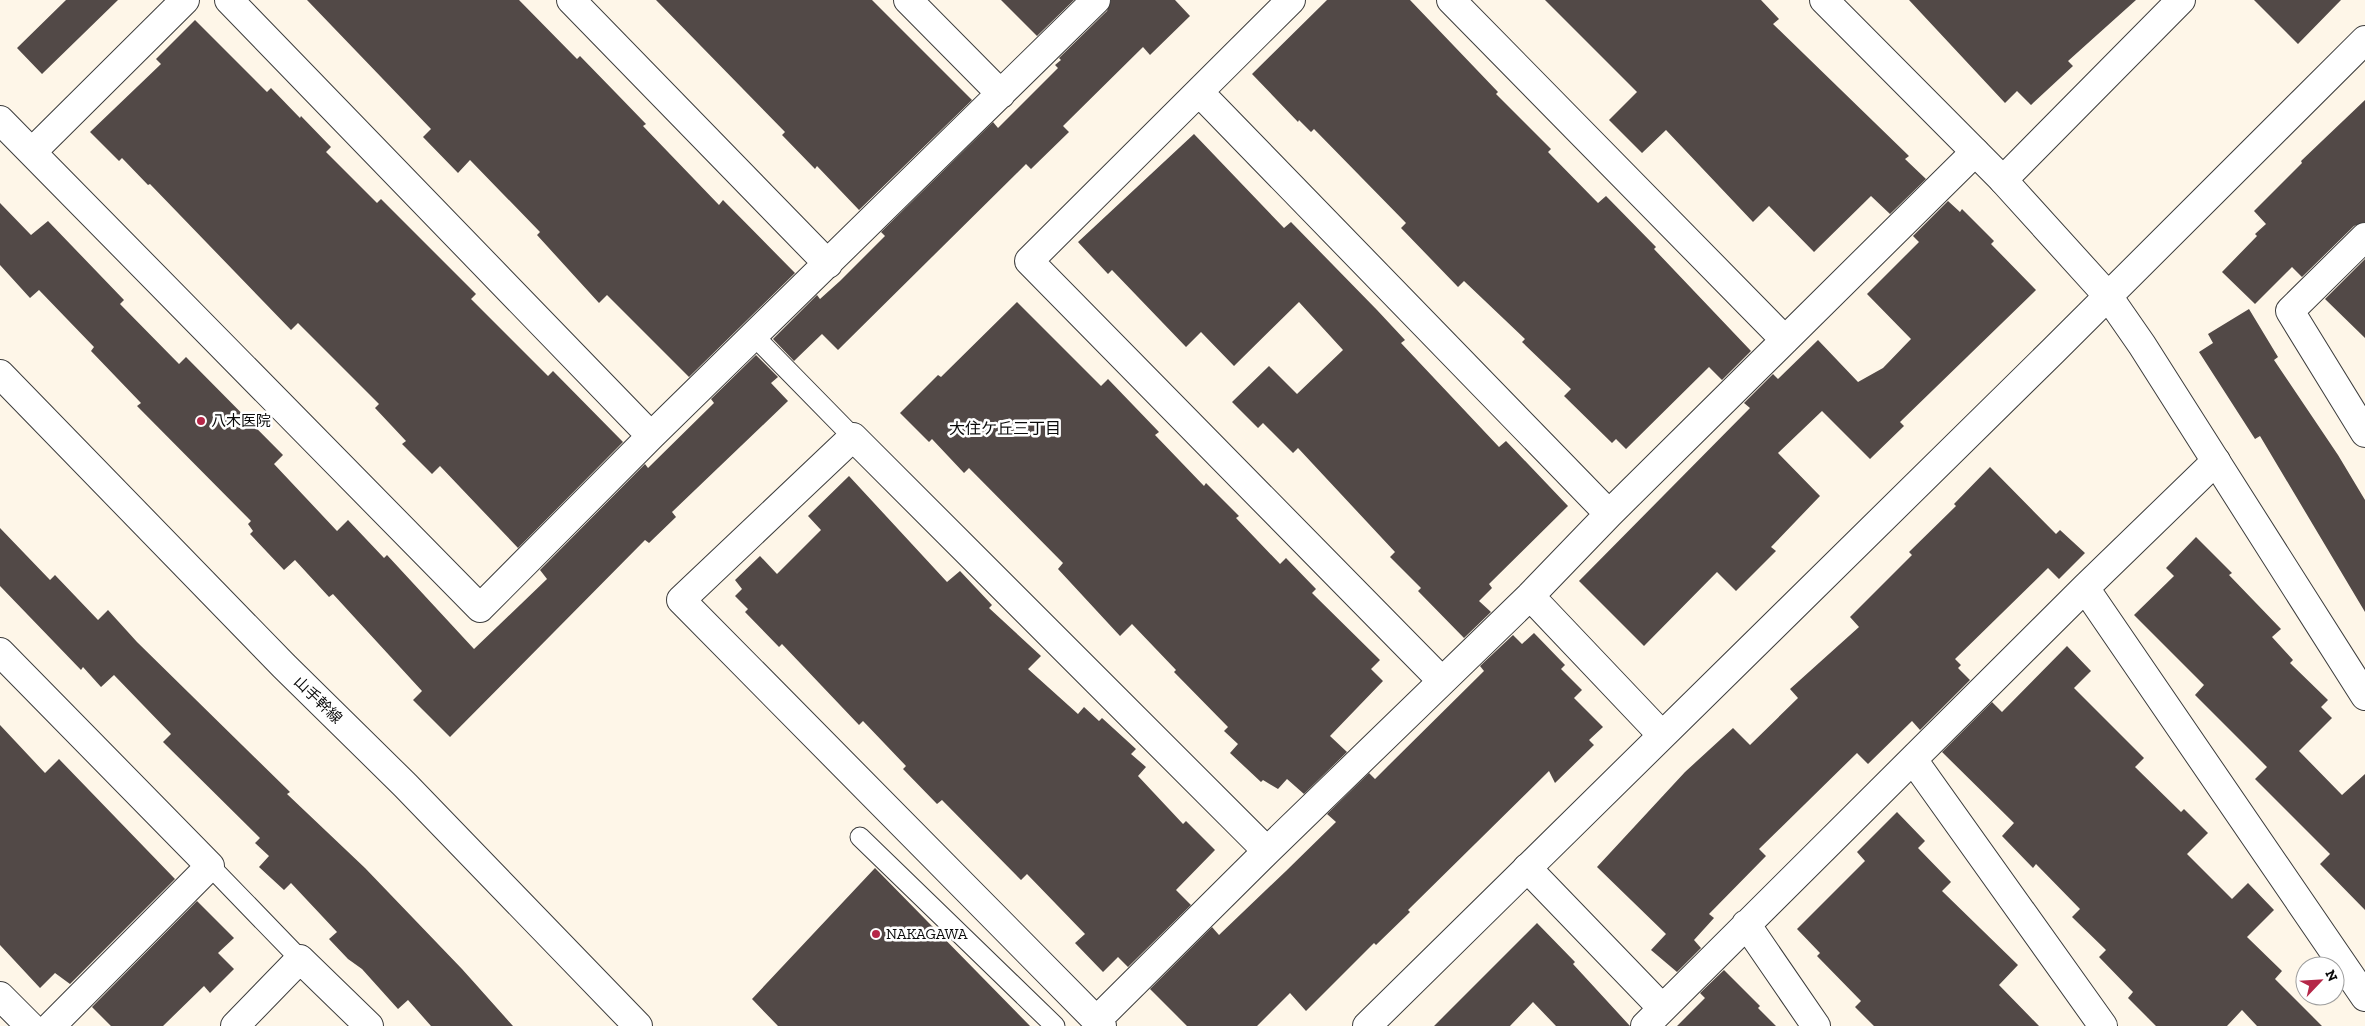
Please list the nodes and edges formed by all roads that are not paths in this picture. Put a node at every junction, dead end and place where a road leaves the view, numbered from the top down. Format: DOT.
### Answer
graph roads {
  1 [pos="185,0"];
  2 [pos="229,0"];
  3 [pos="571,0"];
  4 [pos="908,0"];
  5 [pos="1096,0"];
  6 [pos="1291,0"];
  7 [pos="1451,0"];
  8 [pos="1824,0"];
  9 [pos="2181,0"];
  10 [pos="2365,40"];
  11 [pos="1199,92"];
  12 [pos="1001,94"];
  13 [pos="0,120"];
  14 [pos="32,152"];
  15 [pos="1975,152"];
  16 [pos="2003,180"];
  17 [pos="2365,237"];
  18 [pos="828,264"];
  19 [pos="2108,296"];
  20 [pos="755,337"];
  21 [pos="1785,340"];
  22 [pos="0,374"];
  23 [pos="2365,433"];
  24 [pos="651,436"];
  25 [pos="853,437"];
  26 [pos="2216,462"];
  27 [pos="1609,514"];
  28 [pos="2085,588"];
  29 [pos="1530,596"];
  30 [pos="0,652"];
  31 [pos="1442,681"];
  32 [pos="2365,696"];
  33 [pos="1661,734"];
  34 [pos="1914,761"];
  35 [pos="860,837"];
  36 [pos="1267,851"];
  37 [pos="210,866"];
  38 [pos="1528,868"];
  39 [pos="1746,924"];
  40 [pos="300,959"];
  41 [pos="0,996"];
  42 [pos="2365,997"];
  43 [pos="1654,1017"];
  44 [pos="1099,1023"];
  45 [pos="30,1026"];
  46 [pos="51,1026"];
  47 [pos="235,1026"];
  48 [pos="369,1026"];
  49 [pos="638,1026"];
  50 [pos="1054,1026"];
  51 [pos="1368,1026"];
  52 [pos="1816,1026"];
  53 [pos="2103,1026"];
  1 -- 14 [label="street"];
  2 -- 24 [label="street"];
  3 -- 18 [label="street"];
  4 -- 12 [label="street"];
  5 -- 12 [label="street"];
  6 -- 11 [label="street"];
  7 -- 21 [label="street"];
  8 -- 15 [label="street"];
  9 -- 16 [label="street"];
  10 -- 19 [label="street"];
  11 -- 27 [label="street"];
  11 -- 31 [label="street"];
  12 -- 18 [label="street"];
  13 -- 14 [label="street"];
  14 -- 24 [label="street"];
  15 -- 16 [label="street"];
  15 -- 21 [label="street"];
  16 -- 19 [label="street"];
  17 -- 23 [label="street"];
  18 -- 20 [label="street"];
  19 -- 26 [label="street"];
  19 -- 33 [label="street"];
  20 -- 24 [label="street"];
  20 -- 25 [label="lane"];
  21 -- 27 [label="street"];
  22 -- 49 [label="street, 山手幹線"];
  25 -- 36 [label="street"];
  25 -- 44 [label="street"];
  26 -- 28 [label="street"];
  26 -- 32 [label="street"];
  27 -- 29 [label="street"];
  28 -- 34 [label="street"];
  28 -- 42 [label="street"];
  29 -- 31 [label="street"];
  29 -- 33 [label="street"];
  30 -- 37 [label="street"];
  31 -- 36 [label="street"];
  33 -- 38 [label="street"];
  34 -- 39 [label="street"];
  34 -- 53 [label="street"];
  35 -- 50 [label="lane"];
  36 -- 44 [label="street"];
  37 -- 40 [label="lane"];
  37 -- 46 [label="street"];
  38 -- 43 [label="street"];
  38 -- 51 [label="street"];
  39 -- 43 [label="street"];
  39 -- 52 [label="street"];
  40 -- 47 [label="street"];
  40 -- 48 [label="street"];
  41 -- 45 [label="street"];
}
